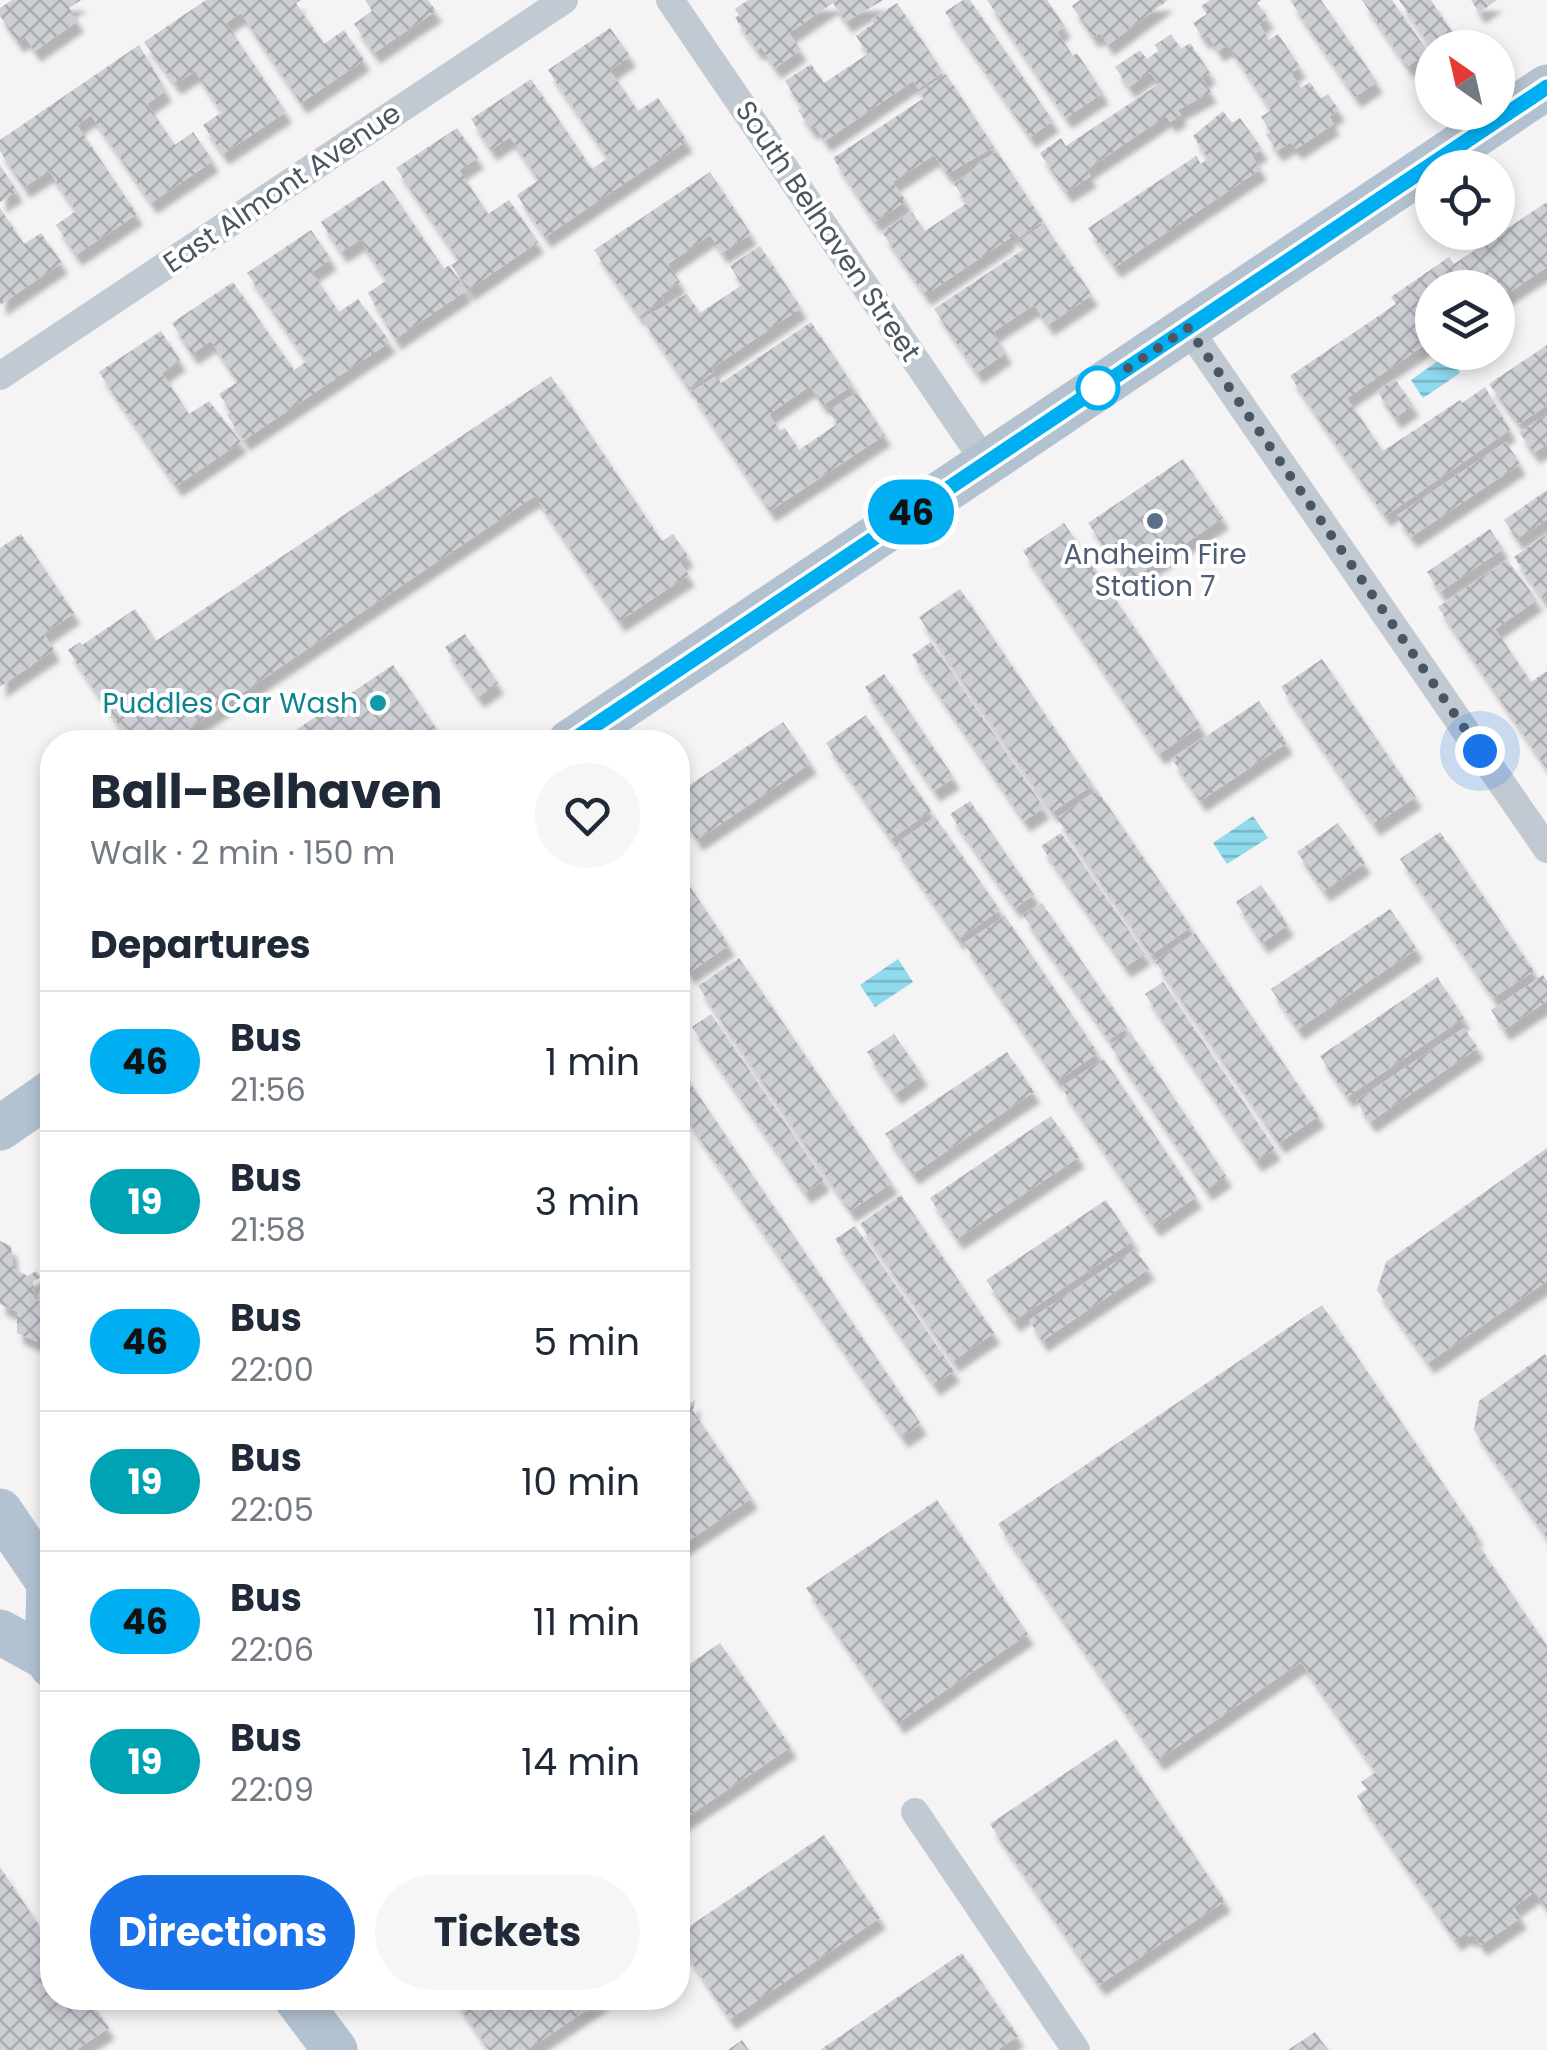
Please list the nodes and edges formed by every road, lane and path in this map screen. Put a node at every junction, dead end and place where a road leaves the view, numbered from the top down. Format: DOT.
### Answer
graph roads {
  1 [pos="564,0"];
  2 [pos="670,0"];
  3 [pos="1547,87"];
  4 [pos="1188,328"];
  5 [pos="0,376"];
  6 [pos="985,462"];
  7 [pos="588,730"];
  8 [pos="1547,848"];
  9 [pos="40,1100"];
  10 [pos="0,1128"];
  11 [pos="0,1512"];
  12 [pos="40,1571"];
  13 [pos="0,1632"];
  14 [pos="40,1656"];
  15 [pos="915,1812"];
  16 [pos="305,2010"];
  17 [pos="335,2050"];
  18 [pos="1076,2050"];
  1 -- 5 [label="street, East Almont Avenue"];
  2 -- 6 [label="street, South Belhaven Street"];
  3 -- 4 [label="main road"];
  4 -- 6 [label="main road"];
  4 -- 8 [label="street"];
  6 -- 7 [label="main road"];
  9 -- 10 [label="main road"];
  11 -- 12 [label="main road"];
  13 -- 14 [label="main road"];
  15 -- 18 [label="street"];
  16 -- 17 [label="main road"];
}
